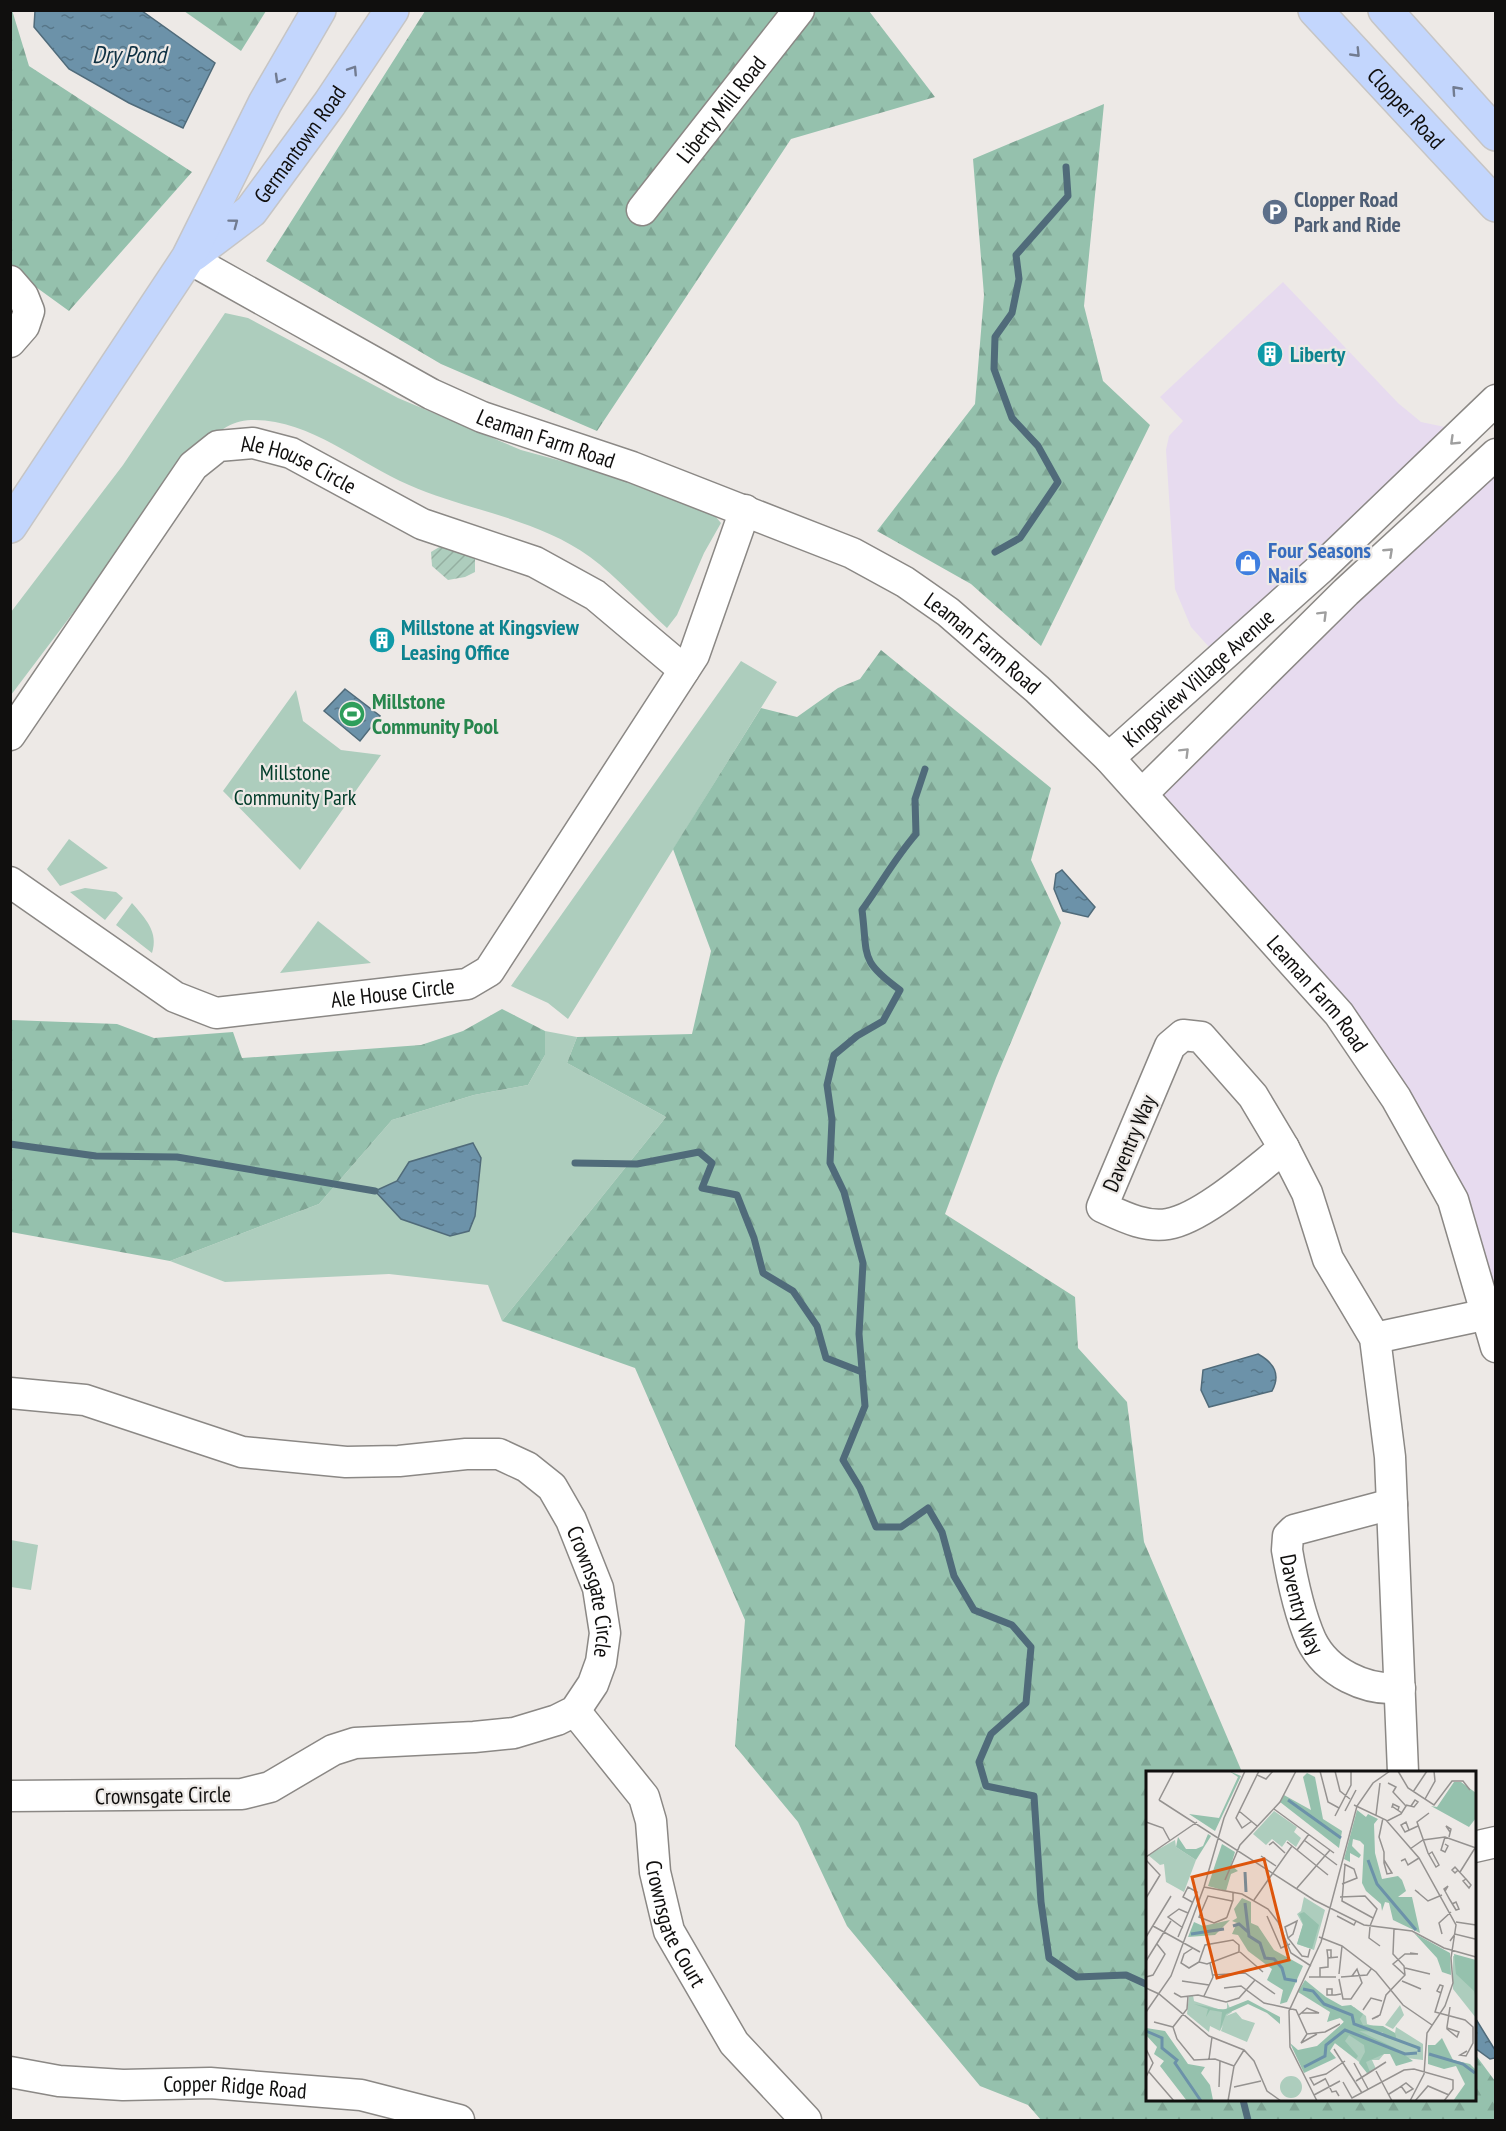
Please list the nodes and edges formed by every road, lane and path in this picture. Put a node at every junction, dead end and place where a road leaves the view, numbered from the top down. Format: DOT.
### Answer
graph roads {
  1 [pos="319,10"];
  2 [pos="392,10"];
  3 [pos="799,10"];
  4 [pos="1315,10"];
  5 [pos="1385,10"];
  6 [pos="1496,134"];
  7 [pos="1496,205"];
  8 [pos="642,210"];
  9 [pos="188,258"];
  10 [pos="10,281"];
  11 [pos="10,342"];
  12 [pos="1496,400"];
  13 [pos="1496,454"];
  14 [pos="745,510"];
  15 [pos="10,526"];
  16 [pos="684,670"];
  17 [pos="10,735"];
  18 [pos="1109,758"];
  19 [pos="1143,793"];
  20 [pos="10,882"];
  21 [pos="1284,1148"];
  22 [pos="1488,1314"];
  23 [pos="1375,1338"];
  24 [pos="1496,1347"];
  25 [pos="10,1393"];
  26 [pos="1392,1504"];
  27 [pos="1400,1688"];
  28 [pos="576,1711"];
  29 [pos="1403,1771"];
  30 [pos="10,1796"];
  31 [pos="1496,1842"];
  32 [pos="1476,1847"];
  33 [pos="10,2072"];
  34 [pos="459,2121"];
  35 [pos="806,2121"];
  1 -- 9 [label="main road, Germantown Road, one-way"];
  9 -- 2 [label="main road, Germantown Road, one-way"];
  3 -- 8 [label="street, Liberty Mill Road"];
  4 -- 7 [label="main road, Clopper Road, one-way"];
  6 -- 5 [label="main road, one-way"];
  9 -- 14 [label="street, Leaman Farm Road"];
  9 -- 15 [label="main road, Germantown Road"];
  10 -- 11 [label="street"];
  12 -- 18 [label="street, Kingsview Village Avenue, one-way"];
  19 -- 13 [label="street, Kingsview Village Avenue, one-way"];
  14 -- 16 [label="street, Ale House Circle"];
  14 -- 18 [label="street, Leaman Farm Road"];
  16 -- 17 [label="street, Ale House Circle"];
  16 -- 20 [label="street, Ale House Circle"];
  18 -- 19 [label="street, Leaman Farm Road"];
  19 -- 22 [label="street, Leaman Farm Road"];
  21 -- 21 [label="street, Daventry Way"];
  21 -- 23 [label="street, Daventry Way"];
  22 -- 23 [label="street"];
  22 -- 24 [label="street, Leaman Farm Road"];
  23 -- 26 [label="street, Daventry Way"];
  25 -- 28 [label="street, Crownsgate Circle"];
  26 -- 27 [label="street, Daventry Way"];
  26 -- 27 [label="street, Daventry Way"];
  27 -- 29 [label="street, Daventry Way"];
  28 -- 30 [label="street, Crownsgate Circle"];
  28 -- 35 [label="street, Crownsgate Court"];
  31 -- 32 [label="street"];
  33 -- 34 [label="street, Copper Ridge Road"];
}
